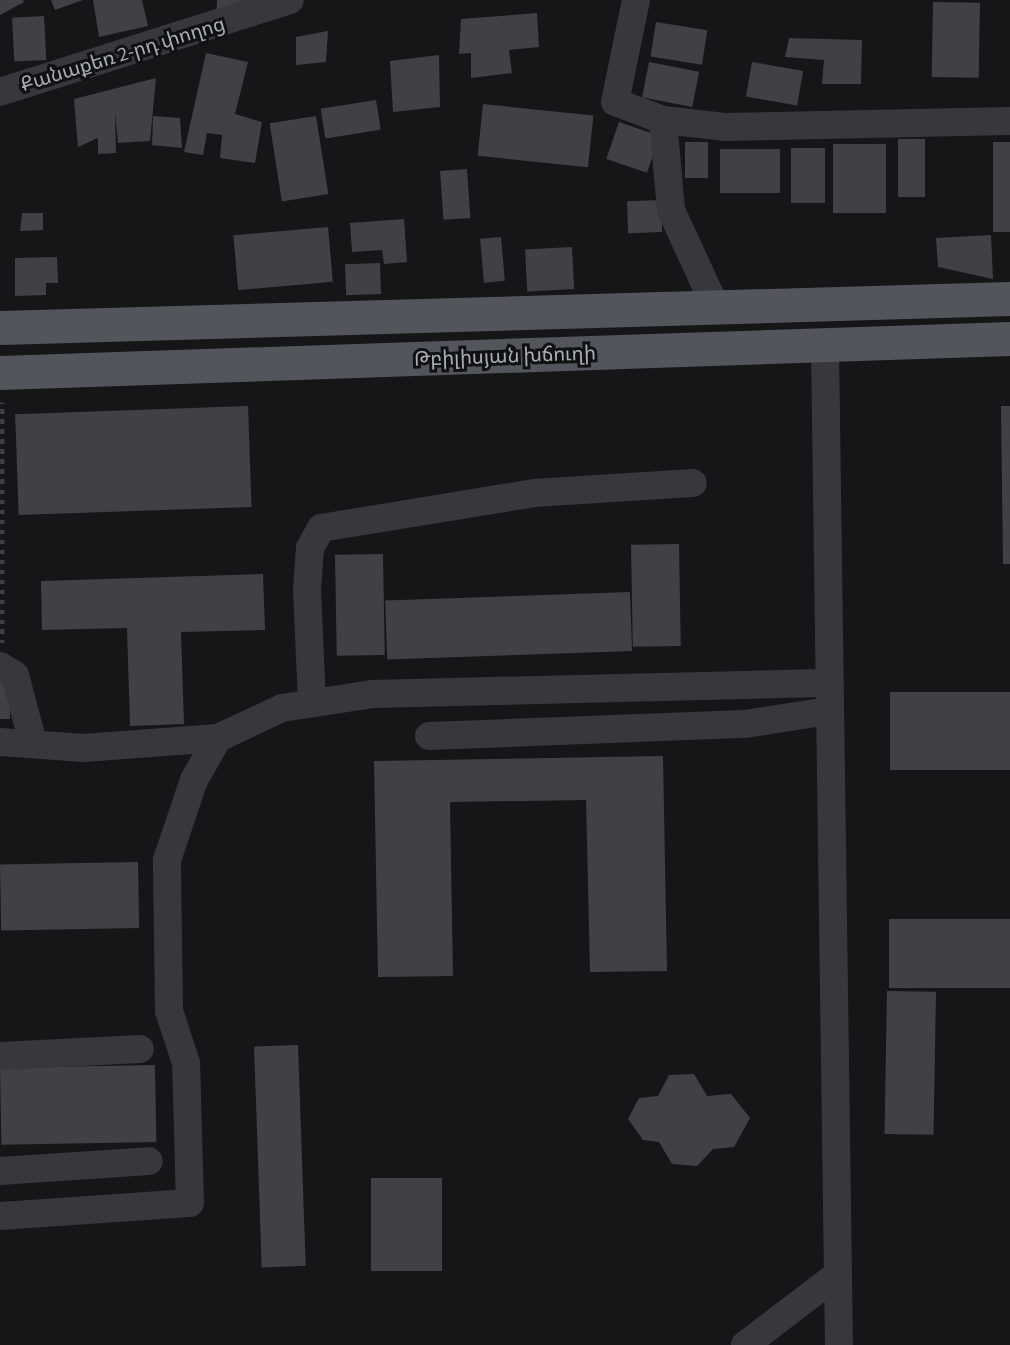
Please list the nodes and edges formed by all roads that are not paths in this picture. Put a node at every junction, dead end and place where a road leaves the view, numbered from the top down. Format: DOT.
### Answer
graph roads {
  1 [pos="290,0"];
  2 [pos="636,0"];
  3 [pos="212,13"];
  4 [pos="0,92"];
  5 [pos="663,120"];
  6 [pos="1010,121"];
  7 [pos="1010,299"];
  8 [pos="825,305"];
  9 [pos="716,308"];
  10 [pos="283,321"];
  11 [pos="0,328"];
  12 [pos="1010,339"];
  13 [pos="825,346"];
  14 [pos="285,365"];
  15 [pos="1,387"];
  16 [pos="693,483"];
  17 [pos="1,657"];
  18 [pos="829,683"];
  19 [pos="312,703"];
  20 [pos="828,711"];
  21 [pos="429,736"];
  22 [pos="218,738"];
  23 [pos="0,742"];
  24 [pos="33,743"];
  25 [pos="140,1049"];
  26 [pos="0,1056"];
  27 [pos="149,1161"];
  28 [pos="0,1171"];
  29 [pos="0,1216"];
  30 [pos="837,1275"];
  31 [pos="745,1345"];
  32 [pos="839,1345"];
  1 -- 3 [label="street, Քանաքեռ 2-րդ փողոց"];
  2 -- 5 [label="street"];
  3 -- 4 [label="street, Քանաքեռ 2-րդ փողոց"];
  5 -- 6 [label="street"];
  5 -- 9 [label="street"];
  7 -- 8 [label="main road"];
  8 -- 9 [label="main road"];
  8 -- 13 [label="main road"];
  9 -- 10 [label="main road"];
  10 -- 11 [label="main road"];
  10 -- 14 [label="main road"];
  12 -- 13 [label="main road, Թբիլիսյան խճուղի"];
  13 -- 14 [label="main road, Թբիլիսյան խճուղի"];
  13 -- 18 [label="street"];
  14 -- 15 [label="main road, Թբիլիսյան խճուղի"];
  16 -- 19 [label="street"];
  17 -- 24 [label="street"];
  18 -- 19 [label="street"];
  18 -- 20 [label="street"];
  19 -- 22 [label="street"];
  20 -- 21 [label="street"];
  20 -- 30 [label="street"];
  22 -- 24 [label="street"];
  22 -- 29 [label="street"];
  23 -- 24 [label="street"];
  25 -- 26 [label="street"];
  27 -- 28 [label="street"];
  30 -- 31 [label="street"];
  30 -- 32 [label="street"];
}
